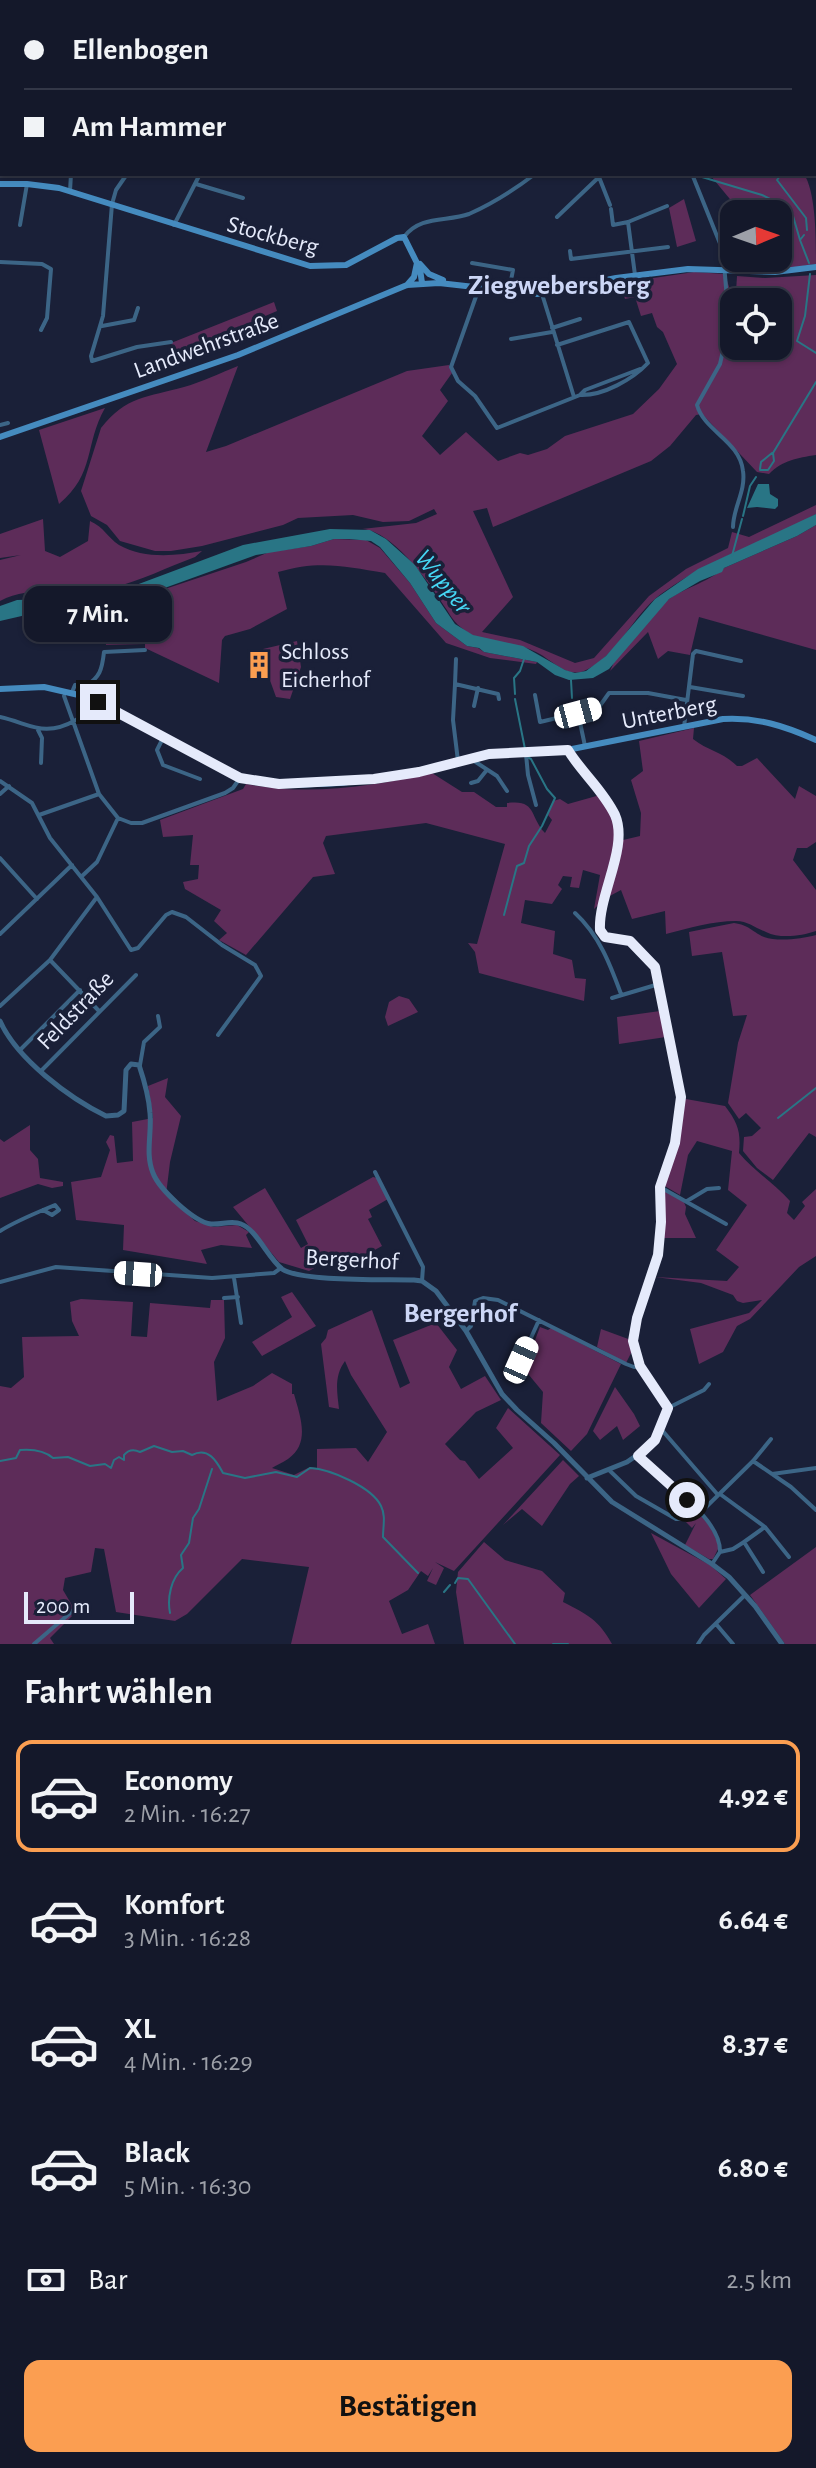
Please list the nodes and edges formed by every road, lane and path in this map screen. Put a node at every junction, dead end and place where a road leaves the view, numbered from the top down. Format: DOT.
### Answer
graph roads {
  1 [pos="13,176"];
  2 [pos="71,176"];
  3 [pos="126,176"];
  4 [pos="199,176"];
  5 [pos="532,176"];
  6 [pos="693,176"];
  7 [pos="599,177"];
  8 [pos="0,184"];
  9 [pos="13,184"];
  10 [pos="27,184"];
  11 [pos="196,184"];
  12 [pos="70,191"];
  13 [pos="243,198"];
  14 [pos="112,204"];
  15 [pos="667,206"];
  16 [pos="557,217"];
  17 [pos="628,222"];
  18 [pos="20,225"];
  19 [pos="174,225"];
  20 [pos="406,238"];
  21 [pos="720,244"];
  22 [pos="668,247"];
  23 [pos="570,251"];
  24 [pos="632,252"];
  25 [pos="417,261"];
  26 [pos="0,262"];
  27 [pos="472,263"];
  28 [pos="816,267"];
  29 [pos="720,270"];
  30 [pos="792,270"];
  31 [pos="726,272"];
  32 [pos="635,275"];
  33 [pos="422,283"];
  34 [pos="407,285"];
  35 [pos="456,285"];
  36 [pos="479,288"];
  37 [pos="509,291"];
  38 [pos="542,294"];
  39 [pos="138,308"];
  40 [pos="580,319"];
  41 [pos="101,326"];
  42 [pos="41,330"];
  43 [pos="552,330"];
  44 [pos="511,339"];
  45 [pos="171,342"];
  46 [pos="557,345"];
  47 [pos="574,397"];
  48 [pos="8,423"];
  49 [pos="0,425"];
  50 [pos="0,437"];
  51 [pos="733,527"];
  52 [pos="145,650"];
  53 [pos="456,659"];
  54 [pos="741,661"];
  55 [pos="455,684"];
  56 [pos="85,687"];
  57 [pos="690,687"];
  58 [pos="478,688"];
  59 [pos="0,689"];
  60 [pos="72,692"];
  61 [pos="535,695"];
  62 [pos="64,696"];
  63 [pos="83,696"];
  64 [pos="743,696"];
  65 [pos="499,699"];
  66 [pos="687,700"];
  67 [pos="98,702"];
  68 [pos="474,706"];
  69 [pos="578,713"];
  70 [pos="0,717"];
  71 [pos="72,722"];
  72 [pos="684,727"];
  73 [pos="38,729"];
  74 [pos="163,738"];
  75 [pos="816,740"];
  76 [pos="585,746"];
  77 [pos="568,750"];
  78 [pos="526,754"];
  79 [pos="470,758"];
  80 [pos="458,761"];
  81 [pos="41,763"];
  82 [pos="486,771"];
  83 [pos="240,778"];
  84 [pos="200,779"];
  85 [pos="0,781"];
  86 [pos="471,783"];
  87 [pos="9,786"];
  88 [pos="507,791"];
  89 [pos="0,794"];
  90 [pos="99,794"];
  91 [pos="536,805"];
  92 [pos="39,815"];
  93 [pos="118,818"];
  94 [pos="0,858"];
  95 [pos="72,865"];
  96 [pos="81,877"];
  97 [pos="97,897"];
  98 [pos="37,899"];
  99 [pos="575,913"];
  100 [pos="0,934"];
  101 [pos="50,960"];
  102 [pos="136,975"];
  103 [pos="659,984"];
  104 [pos="80,990"];
  105 [pos="621,994"];
  106 [pos="612,998"];
  107 [pos="0,1006"];
  108 [pos="99,1011"];
  109 [pos="158,1016"];
  110 [pos="0,1021"];
  111 [pos="2,1029"];
  112 [pos="218,1035"];
  113 [pos="20,1050"];
  114 [pos="139,1065"];
  115 [pos="41,1071"];
  116 [pos="375,1172"];
  117 [pos="660,1187"];
  118 [pos="719,1188"];
  119 [pos="687,1201"];
  120 [pos="43,1210"];
  121 [pos="726,1224"];
  122 [pos="0,1231"];
  123 [pos="281,1268"];
  124 [pos="234,1278"];
  125 [pos="422,1281"];
  126 [pos="0,1282"];
  127 [pos="238,1297"];
  128 [pos="224,1298"];
  129 [pos="539,1320"];
  130 [pos="241,1323"];
  131 [pos="466,1331"];
  132 [pos="640,1366"];
  133 [pos="519,1371"];
  134 [pos="709,1384"];
  135 [pos="668,1408"];
  136 [pos="661,1429"];
  137 [pos="771,1439"];
  138 [pos="638,1456"];
  139 [pos="753,1461"];
  140 [pos="816,1468"];
  141 [pos="609,1470"];
  142 [pos="772,1474"];
  143 [pos="587,1478"];
  144 [pos="719,1494"];
  145 [pos="693,1506"];
  146 [pos="816,1510"];
  147 [pos="700,1512"];
  148 [pos="765,1527"];
  149 [pos="744,1542"];
  150 [pos="720,1552"];
  151 [pos="789,1557"];
  152 [pos="712,1564"];
  153 [pos="763,1572"];
  154 [pos="745,1595"];
  155 [pos="76,1608"];
  156 [pos="716,1624"];
  157 [pos="34,1644"];
  158 [pos="698,1644"];
  159 [pos="733,1644"];
  160 [pos="782,1644"];
  1 -- 9 [label="street"];
  2 -- 12 [label="street"];
  3 -- 14 [label="street"];
  4 -- 11 [label="street"];
  5 -- 20 [label="street"];
  6 -- 21 [label="street"];
  7 -- 16 [label="street"];
  7 -- 17 [label="street"];
  8 -- 9 [label="main road, Stockberg"];
  9 -- 10 [label="main road, Stockberg"];
  10 -- 12 [label="main road, Stockberg"];
  10 -- 18 [label="street"];
  11 -- 13 [label="street, Stockberg"];
  11 -- 19 [label="street"];
  12 -- 14 [label="main road, Stockberg"];
  14 -- 19 [label="main road, Stockberg"];
  14 -- 41 [label="street"];
  15 -- 17 [label="street"];
  17 -- 24 [label="street"];
  19 -- 20 [label="main road, Stockberg"];
  20 -- 25 [label="main road"];
  22 -- 24 [label="street"];
  23 -- 24 [label="street"];
  24 -- 32 [label="street"];
  25 -- 33 [label="main road"];
  25 -- 34 [label="main road"];
  25 -- 35 [label="main road"];
  26 -- 42 [label="street"];
  27 -- 37 [label="street"];
  28 -- 30 [label="main road"];
  29 -- 32 [label="main road"];
  31 -- 51 [label="street"];
  32 -- 38 [label="main road"];
  33 -- 34 [label="main road, Landwehrstraße"];
  33 -- 35 [label="main road"];
  34 -- 50 [label="main road, Landwehrstraße"];
  35 -- 36 [label="main road"];
  36 -- 37 [label="main road"];
  36 -- 47 [label="street"];
  37 -- 38 [label="main road"];
  38 -- 43 [label="street"];
  39 -- 41 [label="street"];
  40 -- 43 [label="street"];
  41 -- 45 [label="street"];
  43 -- 44 [label="street"];
  43 -- 46 [label="street"];
  46 -- 47 [label="street"];
  46 -- 47 [label="street"];
  48 -- 49 [label="street"];
  52 -- 56 [label="street"];
  53 -- 55 [label="street"];
  54 -- 57 [label="street"];
  55 -- 58 [label="street"];
  55 -- 80 [label="street"];
  56 -- 60 [label="street"];
  56 -- 63 [label="street"];
  57 -- 64 [label="street"];
  57 -- 66 [label="street"];
  58 -- 65 [label="street"];
  58 -- 68 [label="street"];
  59 -- 60 [label="main road"];
  60 -- 63 [label="main road"];
  61 -- 69 [label="street"];
  62 -- 71 [label="street"];
  63 -- 67 [label="main road"];
  66 -- 69 [label="street"];
  66 -- 72 [label="street"];
  67 -- 71 [label="street"];
  67 -- 74 [label="main road"];
  69 -- 76 [label="street"];
  70 -- 73 [label="street"];
  71 -- 73 [label="street"];
  71 -- 90 [label="street"];
  72 -- 75 [label="main road, Unterberg"];
  72 -- 76 [label="main road, Unterberg"];
  73 -- 81 [label="street"];
  74 -- 83 [label="main road"];
  74 -- 84 [label="street"];
  76 -- 77 [label="main road, Unterberg"];
  77 -- 78 [label="main road, Unterberg"];
  77 -- 103 [label="street"];
  78 -- 79 [label="main road, Unterberg"];
  78 -- 91 [label="street"];
  79 -- 80 [label="main road, Unterberg"];
  79 -- 82 [label="street"];
  80 -- 83 [label="main road, Unterberg"];
  82 -- 86 [label="street"];
  82 -- 88 [label="street"];
  83 -- 93 [label="street"];
  85 -- 87 [label="street"];
  87 -- 89 [label="street"];
  87 -- 92 [label="street"];
  90 -- 92 [label="street"];
  90 -- 93 [label="street"];
  92 -- 95 [label="street"];
  93 -- 96 [label="street"];
  94 -- 98 [label="street"];
  95 -- 96 [label="street"];
  95 -- 98 [label="street"];
  96 -- 97 [label="street"];
  97 -- 101 [label="street"];
  97 -- 112 [label="street"];
  98 -- 100 [label="street"];
  99 -- 105 [label="street"];
  101 -- 104 [label="street"];
  101 -- 107 [label="street"];
  102 -- 108 [label="street, Feldstraße"];
  103 -- 105 [label="street"];
  103 -- 117 [label="street"];
  104 -- 108 [label="street"];
  104 -- 113 [label="street"];
  105 -- 106 [label="street"];
  108 -- 115 [label="street, Feldstraße"];
  109 -- 114 [label="street"];
  110 -- 111 [label="street"];
  111 -- 113 [label="street"];
  113 -- 115 [label="street"];
  114 -- 115 [label="street"];
  114 -- 123 [label="street"];
  116 -- 125 [label="street, Bergerhof"];
  117 -- 119 [label="street"];
  117 -- 132 [label="street"];
  118 -- 119 [label="street"];
  119 -- 121 [label="street"];
  120 -- 122 [label="street"];
  123 -- 124 [label="street"];
  123 -- 125 [label="street, Bergerhof"];
  124 -- 126 [label="street"];
  124 -- 127 [label="street"];
  125 -- 131 [label="street, Bergerhof"];
  127 -- 128 [label="street"];
  127 -- 130 [label="street"];
  129 -- 131 [label="street"];
  129 -- 132 [label="street"];
  129 -- 133 [label="street"];
  131 -- 143 [label="street, Bergerhof"];
  132 -- 135 [label="street"];
  134 -- 135 [label="street"];
  135 -- 136 [label="street"];
  136 -- 138 [label="street"];
  136 -- 144 [label="street"];
  137 -- 139 [label="street"];
  138 -- 141 [label="street"];
  138 -- 145 [label="street"];
  139 -- 142 [label="street"];
  139 -- 144 [label="street"];
  140 -- 142 [label="street"];
  141 -- 143 [label="street"];
  141 -- 145 [label="street"];
  142 -- 146 [label="street"];
  143 -- 152 [label="street, Bergerhof"];
  144 -- 147 [label="street"];
  144 -- 148 [label="street"];
  145 -- 147 [label="street"];
  147 -- 150 [label="street"];
  148 -- 149 [label="street"];
  148 -- 151 [label="street"];
  149 -- 150 [label="street"];
  149 -- 153 [label="street"];
  150 -- 152 [label="street"];
  152 -- 154 [label="street, Bergerhof"];
  154 -- 156 [label="street"];
  154 -- 160 [label="street, Bergerhof"];
  155 -- 157 [label="street"];
  156 -- 158 [label="street"];
  156 -- 159 [label="street"];
}
